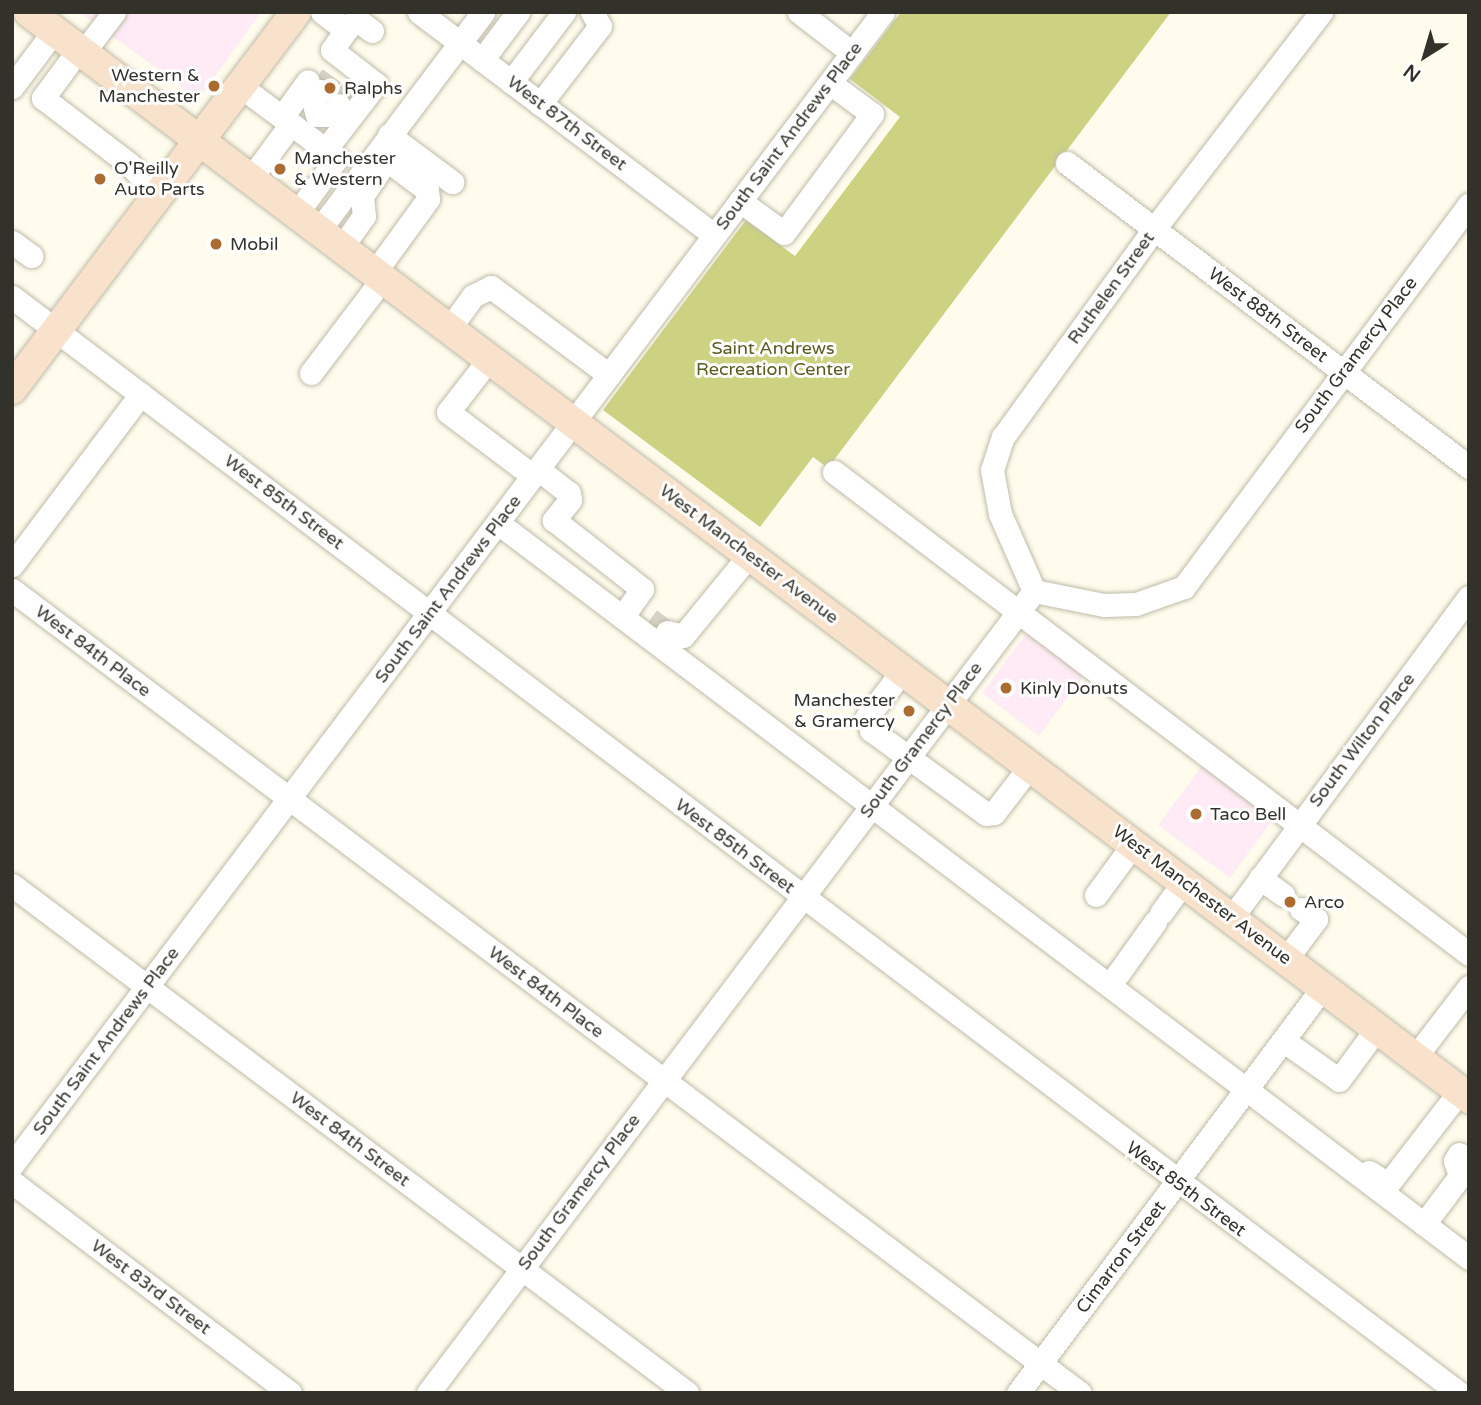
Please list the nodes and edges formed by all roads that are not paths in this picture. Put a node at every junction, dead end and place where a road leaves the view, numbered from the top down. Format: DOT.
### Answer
graph roads {
  1 [pos="29,12"];
  2 [pos="114,12"];
  3 [pos="296,12"];
  4 [pos="322,12"];
  5 [pos="419,12"];
  6 [pos="483,12"];
  7 [pos="518,12"];
  8 [pos="564,12"];
  9 [pos="592,12"];
  10 [pos="799,12"];
  11 [pos="883,12"];
  12 [pos="1321,12"];
  13 [pos="346,30"];
  14 [pos="54,31"];
  15 [pos="372,31"];
  16 [pos="459,43"];
  17 [pos="81,51"];
  18 [pos="852,53"];
  19 [pos="482,60"];
  20 [pos="326,70"];
  21 [pos="511,82"];
  22 [pos="830,83"];
  23 [pos="240,86"];
  24 [pos="12,87"];
  25 [pos="351,89"];
  26 [pos="540,104"];
  27 [pos="299,123"];
  28 [pos="389,135"];
  29 [pos="200,139"];
  30 [pos="326,150"];
  31 [pos="1067,163"];
  32 [pos="251,178"];
  33 [pos="452,182"];
  34 [pos="158,194"];
  35 [pos="740,201"];
  36 [pos="1469,205"];
  37 [pos="1154,229"];
  38 [pos="319,230"];
  39 [pos="714,235"];
  40 [pos="12,242"];
  41 [pos="31,256"];
  42 [pos="379,275"];
  43 [pos="12,298"];
  44 [pos="449,329"];
  45 [pos="57,330"];
  46 [pos="489,359"];
  47 [pos="1343,372"];
  48 [pos="311,373"];
  49 [pos="608,375"];
  50 [pos="12,389"];
  51 [pos="141,394"];
  52 [pos="573,422"];
  53 [pos="1469,467"];
  54 [pos="834,472"];
  55 [pos="535,473"];
  56 [pos="501,519"];
  57 [pos="750,554"];
  58 [pos="12,565"];
  59 [pos="12,590"];
  60 [pos="1034,591"];
  61 [pos="1469,597"];
  62 [pos="628,609"];
  63 [pos="1018,612"];
  64 [pos="430,613"];
  65 [pos="904,669"];
  66 [pos="949,703"];
  67 [pos="908,757"];
  68 [pos="1031,765"];
  69 [pos="288,800"];
  70 [pos="872,805"];
  71 [pos="1299,825"];
  72 [pos="1134,843"];
  73 [pos="1260,878"];
  74 [pos="1184,881"];
  75 [pos="12,885"];
  76 [pos="1096,895"];
  77 [pos="803,897"];
  78 [pos="1231,917"];
  79 [pos="1469,954"];
  80 [pos="1286,959"];
  81 [pos="1115,978"];
  82 [pos="147,987"];
  83 [pos="1324,987"];
  84 [pos="1469,987"];
  85 [pos="1377,1028"];
  86 [pos="1284,1041"];
  87 [pos="1416,1056"];
  88 [pos="664,1081"];
  89 [pos="1248,1088"];
  90 [pos="1464,1094"];
  91 [pos="1464,1145"];
  92 [pos="12,1165"];
  93 [pos="1368,1171"];
  94 [pos="12,1182"];
  95 [pos="1177,1183"];
  96 [pos="1424,1224"];
  97 [pos="1469,1258"];
  98 [pos="522,1269"];
  99 [pos="1041,1363"];
  100 [pos="290,1393"];
  101 [pos="428,1393"];
  102 [pos="687,1393"];
  103 [pos="1018,1393"];
  104 [pos="1080,1393"];
  105 [pos="1459,1393"];
  1 -- 14 [label="main road, West Manchester Avenue"];
  2 -- 17 [label="street"];
  3 -- 23 [label="main road"];
  4 -- 13 [label="street"];
  5 -- 16 [label="street, West 87th Street"];
  6 -- 16 [label="street"];
  7 -- 19 [label="street"];
  8 -- 21 [label="street"];
  9 -- 26 [label="street"];
  10 -- 18 [label="street"];
  11 -- 18 [label="street, South Saint Andrews Place"];
  12 -- 37 [label="street, Ruthelen Street"];
  13 -- 15 [label="street"];
  13 -- 20 [label="street"];
  14 -- 17 [label="main road, West Manchester Avenue"];
  14 -- 24 [label="street"];
  16 -- 19 [label="street, West 87th Street"];
  16 -- 28 [label="street"];
  17 -- 29 [label="main road, West Manchester Avenue"];
  17 -- 34 [label="street"];
  18 -- 22 [label="street, South Saint Andrews Place"];
  19 -- 21 [label="street, West 87th Street"];
  20 -- 25 [label="street"];
  20 -- 27 [label="street"];
  20 -- 27 [label="street"];
  21 -- 26 [label="street, West 87th Street"];
  22 -- 35 [label="street, South Saint Andrews Place"];
  22 -- 35 [label="street"];
  23 -- 27 [label="street"];
  23 -- 29 [label="main road"];
  25 -- 27 [label="street"];
  25 -- 30 [label="street"];
  26 -- 39 [label="street, West 87th Street"];
  27 -- 30 [label="street"];
  27 -- 32 [label="street"];
  28 -- 33 [label="street"];
  28 -- 38 [label="street"];
  29 -- 32 [label="main road, West Manchester Avenue"];
  29 -- 34 [label="main road"];
  30 -- 38 [label="street"];
  31 -- 37 [label="street, West 88th Street"];
  32 -- 38 [label="main road, West Manchester Avenue"];
  34 -- 45 [label="main road"];
  35 -- 39 [label="street, South Saint Andrews Place"];
  36 -- 47 [label="street, South Gramercy Place"];
  37 -- 47 [label="street, West 88th Street"];
  37 -- 60 [label="street, Ruthelen Street"];
  38 -- 42 [label="main road, West Manchester Avenue"];
  38 -- 42 [label="street"];
  39 -- 49 [label="street, South Saint Andrews Place"];
  40 -- 41 [label="street"];
  42 -- 44 [label="main road, West Manchester Avenue"];
  42 -- 48 [label="street"];
  43 -- 45 [label="street, West 85th Street"];
  44 -- 46 [label="main road, West Manchester Avenue"];
  44 -- 49 [label="street"];
  45 -- 50 [label="main road"];
  45 -- 51 [label="street, West 85th Street"];
  46 -- 52 [label="main road, West Manchester Avenue"];
  46 -- 55 [label="street"];
  47 -- 53 [label="street, West 88th Street"];
  47 -- 60 [label="street, South Gramercy Place"];
  49 -- 52 [label="street, South Saint Andrews Place"];
  51 -- 58 [label="street"];
  51 -- 64 [label="street, West 85th Street"];
  52 -- 55 [label="street, South Saint Andrews Place"];
  52 -- 57 [label="main road, West Manchester Avenue"];
  54 -- 63 [label="street"];
  55 -- 56 [label="street, South Saint Andrews Place"];
  55 -- 62 [label="street"];
  56 -- 62 [label="street"];
  56 -- 64 [label="street, South Saint Andrews Place"];
  56 -- 70 [label="street"];
  57 -- 62 [label="street"];
  57 -- 65 [label="main road, West Manchester Avenue"];
  59 -- 69 [label="street, West 84th Place"];
  60 -- 63 [label="street, South Gramercy Place"];
  61 -- 71 [label="street, South Wilton Place"];
  63 -- 66 [label="street, South Gramercy Place"];
  63 -- 71 [label="street"];
  64 -- 69 [label="street, South Saint Andrews Place"];
  64 -- 77 [label="street, West 85th Street"];
  65 -- 66 [label="main road, West Manchester Avenue"];
  65 -- 67 [label="street"];
  66 -- 67 [label="street, South Gramercy Place"];
  66 -- 68 [label="main road, West Manchester Avenue"];
  67 -- 68 [label="street"];
  67 -- 70 [label="street, South Gramercy Place"];
  68 -- 72 [label="main road, West Manchester Avenue"];
  69 -- 82 [label="street, South Saint Andrews Place"];
  69 -- 88 [label="street, West 84th Place"];
  70 -- 77 [label="street, South Gramercy Place"];
  70 -- 89 [label="street"];
  71 -- 73 [label="street, South Wilton Place"];
  71 -- 79 [label="street"];
  72 -- 74 [label="main road, West Manchester Avenue"];
  72 -- 76 [label="street"];
  73 -- 78 [label="street, South Wilton Place"];
  73 -- 80 [label="street"];
  74 -- 78 [label="main road, West Manchester Avenue"];
  74 -- 81 [label="street"];
  75 -- 82 [label="street, West 84th Street"];
  77 -- 88 [label="street, South Gramercy Place"];
  77 -- 95 [label="street, West 85th Street"];
  78 -- 80 [label="main road, West Manchester Avenue"];
  80 -- 83 [label="main road, West Manchester Avenue"];
  82 -- 92 [label="street, South Saint Andrews Place"];
  82 -- 98 [label="street, West 84th Street"];
  83 -- 85 [label="main road, West Manchester Avenue"];
  83 -- 86 [label="street, Cimarron Street"];
  84 -- 87 [label="street"];
  85 -- 86 [label="street"];
  85 -- 87 [label="main road, West Manchester Avenue"];
  86 -- 89 [label="street, Cimarron Street"];
  87 -- 90 [label="main road, West Manchester Avenue"];
  88 -- 98 [label="street, South Gramercy Place"];
  88 -- 99 [label="street, West 84th Place"];
  89 -- 95 [label="street, Cimarron Street"];
  89 -- 96 [label="street"];
  90 -- 93 [label="street"];
  91 -- 96 [label="street"];
  94 -- 100 [label="street, West 83rd Street"];
  95 -- 99 [label="street, Cimarron Street"];
  95 -- 105 [label="street, West 85th Street"];
  96 -- 97 [label="street"];
  98 -- 101 [label="street, South Gramercy Place"];
  98 -- 102 [label="street, West 84th Street"];
  99 -- 103 [label="street, Cimarron Street"];
  99 -- 104 [label="street, West 84th Place"];
}
